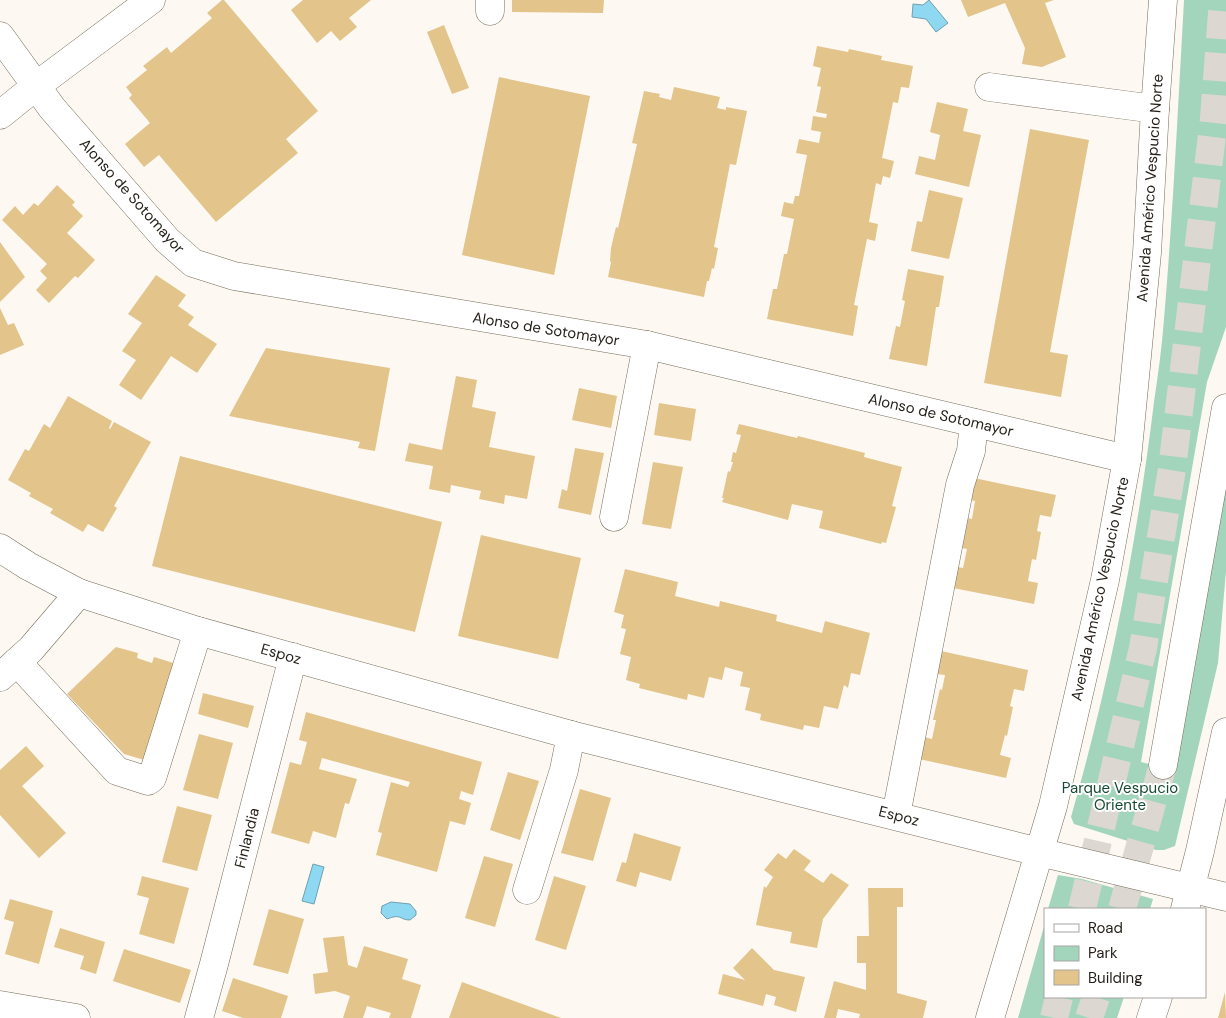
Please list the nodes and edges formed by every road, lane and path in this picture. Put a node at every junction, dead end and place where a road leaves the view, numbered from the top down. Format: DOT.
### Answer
graph roads {
  1 [pos="151,0"];
  2 [pos="1164,0"];
  3 [pos="0,36"];
  4 [pos="36,86"];
  5 [pos="989,87"];
  6 [pos="1155,109"];
  7 [pos="0,115"];
  8 [pos="647,346"];
  9 [pos="1226,408"];
  10 [pos="974,423"];
  11 [pos="1127,458"];
  12 [pos="614,517"];
  13 [pos="0,548"];
  14 [pos="79,593"];
  15 [pos="198,631"];
  16 [pos="293,657"];
  17 [pos="8,669"];
  18 [pos="1226,732"];
  19 [pos="571,735"];
  20 [pos="1163,764"];
  21 [pos="896,816"];
  22 [pos="1040,852"];
  23 [pos="527,890"];
  24 [pos="1226,897"];
  25 [pos="1188,899"];
  26 [pos="1158,998"];
  27 [pos="0,1005"];
  28 [pos="76,1018"];
  29 [pos="199,1018"];
  30 [pos="990,1018"];
  31 [pos="1150,1018"];
  1 -- 4 [label="main road"];
  2 -- 6 [label="main road, Avenida Américo Vespucio Norte"];
  3 -- 4 [label="main road, Alonso de Sotomayor"];
  4 -- 7 [label="main road"];
  4 -- 8 [label="main road, Alonso de Sotomayor"];
  5 -- 6 [label="main road"];
  6 -- 11 [label="main road, Avenida Américo Vespucio Norte"];
  8 -- 10 [label="main road, Alonso de Sotomayor"];
  8 -- 12 [label="main road"];
  9 -- 20 [label="main road"];
  10 -- 11 [label="main road, Alonso de Sotomayor"];
  10 -- 21 [label="main road"];
  11 -- 22 [label="main road, Avenida Américo Vespucio Norte"];
  13 -- 14 [label="main road, Espoz"];
  14 -- 15 [label="main road, Espoz"];
  14 -- 17 [label="main road"];
  15 -- 16 [label="main road, Espoz"];
  15 -- 17 [label="main road"];
  16 -- 19 [label="main road, Espoz"];
  16 -- 29 [label="main road, Finlandia"];
  18 -- 25 [label="main road"];
  19 -- 21 [label="main road, Espoz"];
  19 -- 23 [label="main road"];
  21 -- 22 [label="main road, Espoz"];
  22 -- 25 [label="main road, Espoz"];
  22 -- 30 [label="main road, Avenida Américo Vespucio Norte"];
  24 -- 25 [label="main road, Espoz"];
  26 -- 31 [label="main road"];
  27 -- 28 [label="main road"];
}
